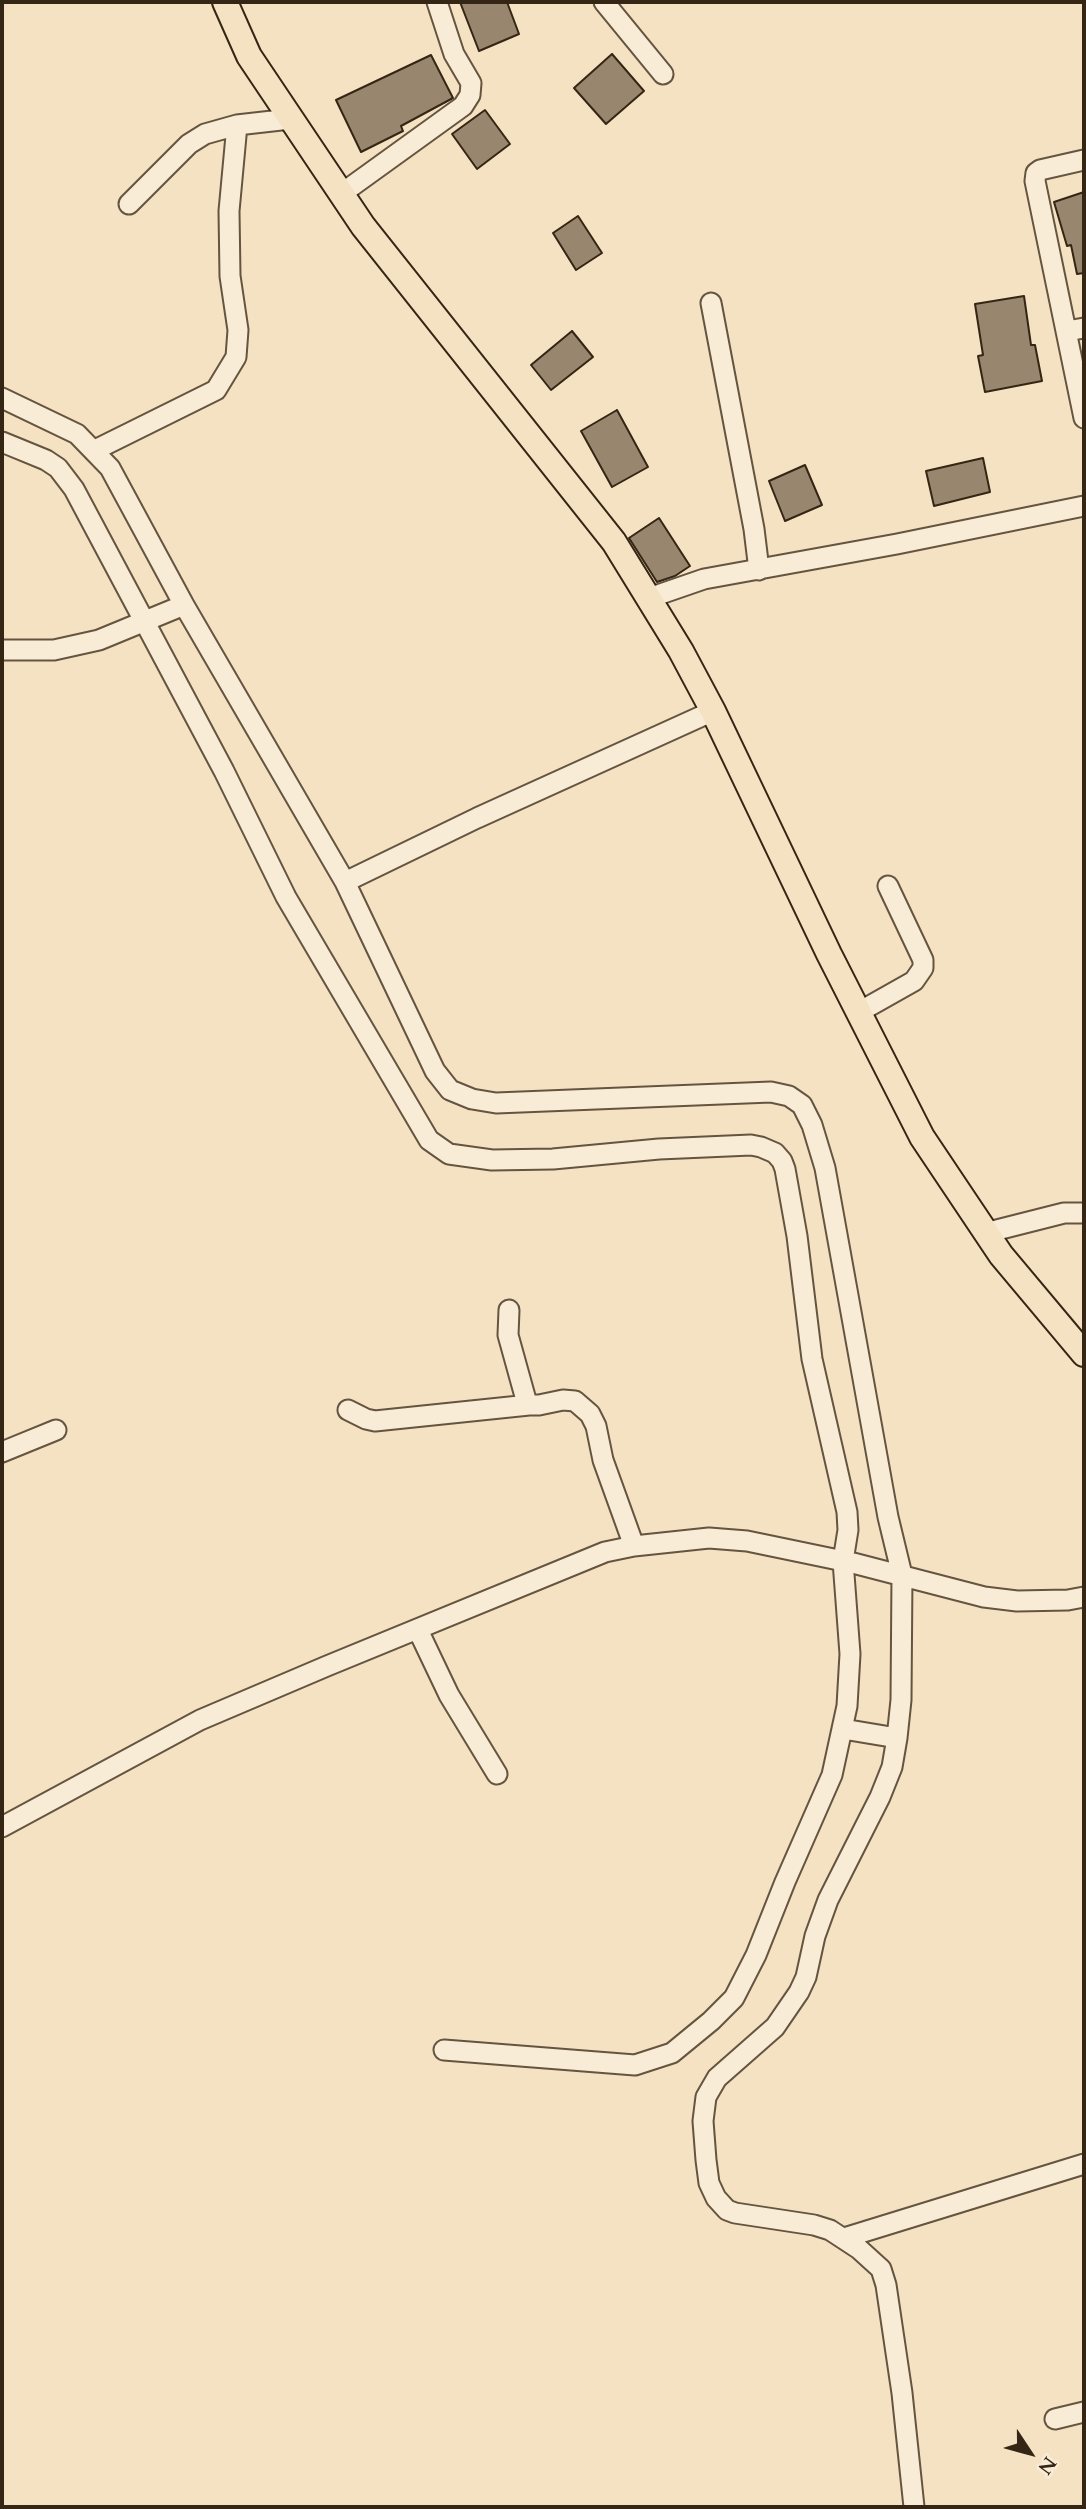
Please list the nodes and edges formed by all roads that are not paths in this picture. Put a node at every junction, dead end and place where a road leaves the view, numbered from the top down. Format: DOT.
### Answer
graph roads {
  1 [pos="225,2"];
  2 [pos="437,2"];
  3 [pos="604,2"];
  4 [pos="663,74"];
  5 [pos="290,119"];
  6 [pos="237,125"];
  7 [pos="1084,160"];
  8 [pos="341,194"];
  9 [pos="129,204"];
  10 [pos="711,303"];
  11 [pos="1076,329"];
  12 [pos="2,398"];
  13 [pos="1084,418"];
  14 [pos="2,442"];
  15 [pos="95,450"];
  16 [pos="1084,506"];
  17 [pos="759,570"];
  18 [pos="649,598"];
  19 [pos="180,607"];
  20 [pos="148,619"];
  21 [pos="2,650"];
  22 [pos="713,711"];
  23 [pos="345,882"];
  24 [pos="888,886"];
  25 [pos="859,1012"];
  26 [pos="1084,1213"];
  27 [pos="985,1233"];
  28 [pos="509,1310"];
  29 [pos="1084,1354"];
  30 [pos="529,1405"];
  31 [pos="348,1410"];
  32 [pos="57,1430"];
  33 [pos="2,1452"];
  34 [pos="634,1546"];
  35 [pos="848,1562"];
  36 [pos="899,1574"];
  37 [pos="1084,1597"];
  38 [pos="418,1630"];
  39 [pos="847,1730"];
  40 [pos="891,1737"];
  41 [pos="497,1774"];
  42 [pos="2,1827"];
  43 [pos="444,2050"];
  44 [pos="1084,2164"];
  45 [pos="844,2238"];
  46 [pos="1084,2412"];
  47 [pos="1055,2419"];
  48 [pos="914,2507"];
  1 -- 5 [label="main road"];
  2 -- 8 [label="street"];
  3 -- 4 [label="street"];
  5 -- 6 [label="street"];
  5 -- 8 [label="main road"];
  6 -- 9 [label="street"];
  6 -- 15 [label="street"];
  7 -- 11 [label="street"];
  8 -- 18 [label="main road"];
  10 -- 17 [label="street"];
  11 -- 13 [label="street"];
  12 -- 15 [label="street"];
  14 -- 20 [label="street"];
  15 -- 19 [label="street"];
  16 -- 17 [label="street"];
  17 -- 18 [label="street"];
  18 -- 22 [label="main road"];
  19 -- 20 [label="street"];
  19 -- 23 [label="street"];
  20 -- 21 [label="street"];
  20 -- 35 [label="street"];
  22 -- 23 [label="street"];
  22 -- 25 [label="main road"];
  23 -- 36 [label="street"];
  24 -- 25 [label="street"];
  25 -- 27 [label="main road"];
  26 -- 27 [label="street"];
  27 -- 29 [label="main road"];
  28 -- 30 [label="street"];
  30 -- 31 [label="street"];
  30 -- 34 [label="street"];
  32 -- 33 [label="street"];
  34 -- 35 [label="street"];
  34 -- 38 [label="street"];
  35 -- 36 [label="street"];
  35 -- 39 [label="street"];
  36 -- 37 [label="street"];
  36 -- 40 [label="street"];
  38 -- 41 [label="street"];
  38 -- 42 [label="street"];
  39 -- 40 [label="street"];
  39 -- 43 [label="street"];
  40 -- 45 [label="street"];
  44 -- 45 [label="street"];
  45 -- 48 [label="street"];
  46 -- 47 [label="street"];
}
